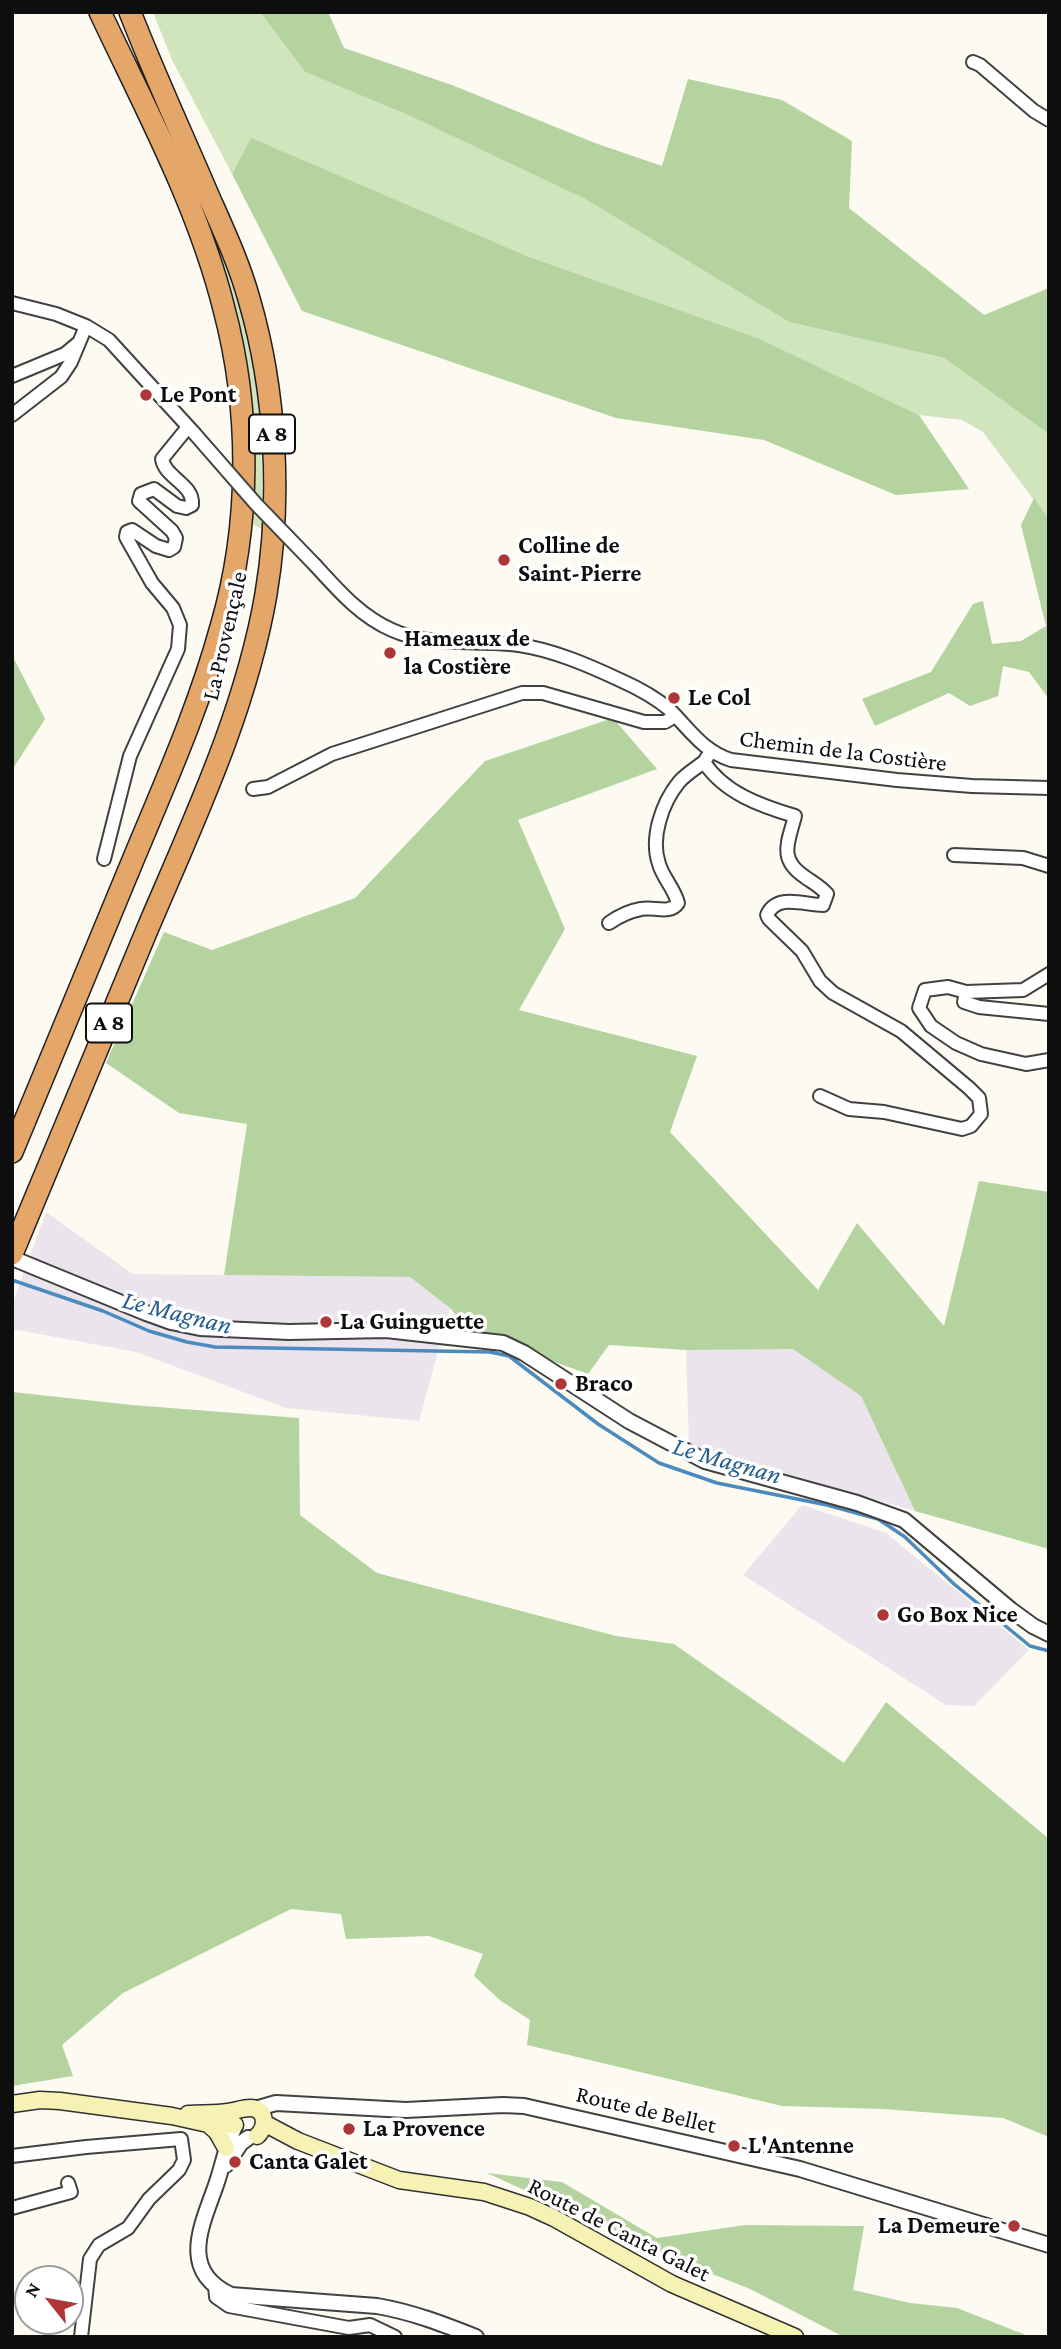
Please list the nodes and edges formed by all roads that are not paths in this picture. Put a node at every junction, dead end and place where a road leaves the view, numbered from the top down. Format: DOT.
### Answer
graph roads {
  1 [pos="100,12"];
  2 [pos="130,12"];
  3 [pos="973,62"];
  4 [pos="1049,120"];
  5 [pos="12,303"];
  6 [pos="86,326"];
  7 [pos="78,344"];
  8 [pos="12,376"];
  9 [pos="12,415"];
  10 [pos="191,430"];
  11 [pos="675,716"];
  12 [pos="708,756"];
  13 [pos="1049,788"];
  14 [pos="253,789"];
  15 [pos="954,855"];
  16 [pos="104,859"];
  17 [pos="1049,866"];
  18 [pos="609,923"];
  19 [pos="1049,974"];
  20 [pos="966,992"];
  21 [pos="1049,1014"];
  22 [pos="1049,1060"];
  23 [pos="820,1096"];
  24 [pos="12,1152"];
  25 [pos="12,1256"];
  26 [pos="1049,1634"];
  27 [pos="12,2104"];
  28 [pos="172,2116"];
  29 [pos="201,2123"];
  30 [pos="250,2123"];
  31 [pos="181,2139"];
  32 [pos="226,2148"];
  33 [pos="12,2156"];
  34 [pos="218,2181"];
  35 [pos="68,2183"];
  36 [pos="12,2208"];
  37 [pos="1049,2245"];
  38 [pos="215,2285"];
  39 [pos="80,2337"];
  40 [pos="395,2337"];
  41 [pos="476,2337"];
  42 [pos="795,2337"];
  1 -- 24 [label="highway, La Provençale / A 8"];
  2 -- 25 [label="highway, La Provençale / A 8"];
  3 -- 4 [label="street"];
  5 -- 6 [label="street"];
  6 -- 7 [label="street"];
  6 -- 10 [label="street"];
  7 -- 8 [label="street"];
  7 -- 9 [label="street"];
  10 -- 11 [label="street, Chemin de la Costière, bridge"];
  10 -- 16 [label="street"];
  11 -- 12 [label="street, Chemin de la Costière"];
  11 -- 14 [label="street"];
  12 -- 13 [label="street, Chemin de la Costière"];
  12 -- 18 [label="street"];
  12 -- 23 [label="street"];
  15 -- 17 [label="street"];
  19 -- 20 [label="street"];
  20 -- 21 [label="street"];
  20 -- 22 [label="street"];
  25 -- 26 [label="street"];
  27 -- 28 [label="main road"];
  28 -- 29 [label="main road"];
  28 -- 30 [label="main road"];
  29 -- 30 [label="main road"];
  29 -- 31 [label="street"];
  29 -- 32 [label="main road"];
  30 -- 32 [label="street"];
  30 -- 34 [label="street"];
  30 -- 37 [label="street, Route de Bellet"];
  30 -- 42 [label="main road, Route de Canta Galet"];
  31 -- 33 [label="street"];
  31 -- 39 [label="street"];
  32 -- 34 [label="street"];
  34 -- 38 [label="street"];
  35 -- 36 [label="street"];
  38 -- 40 [label="street"];
  38 -- 41 [label="street"];
}
